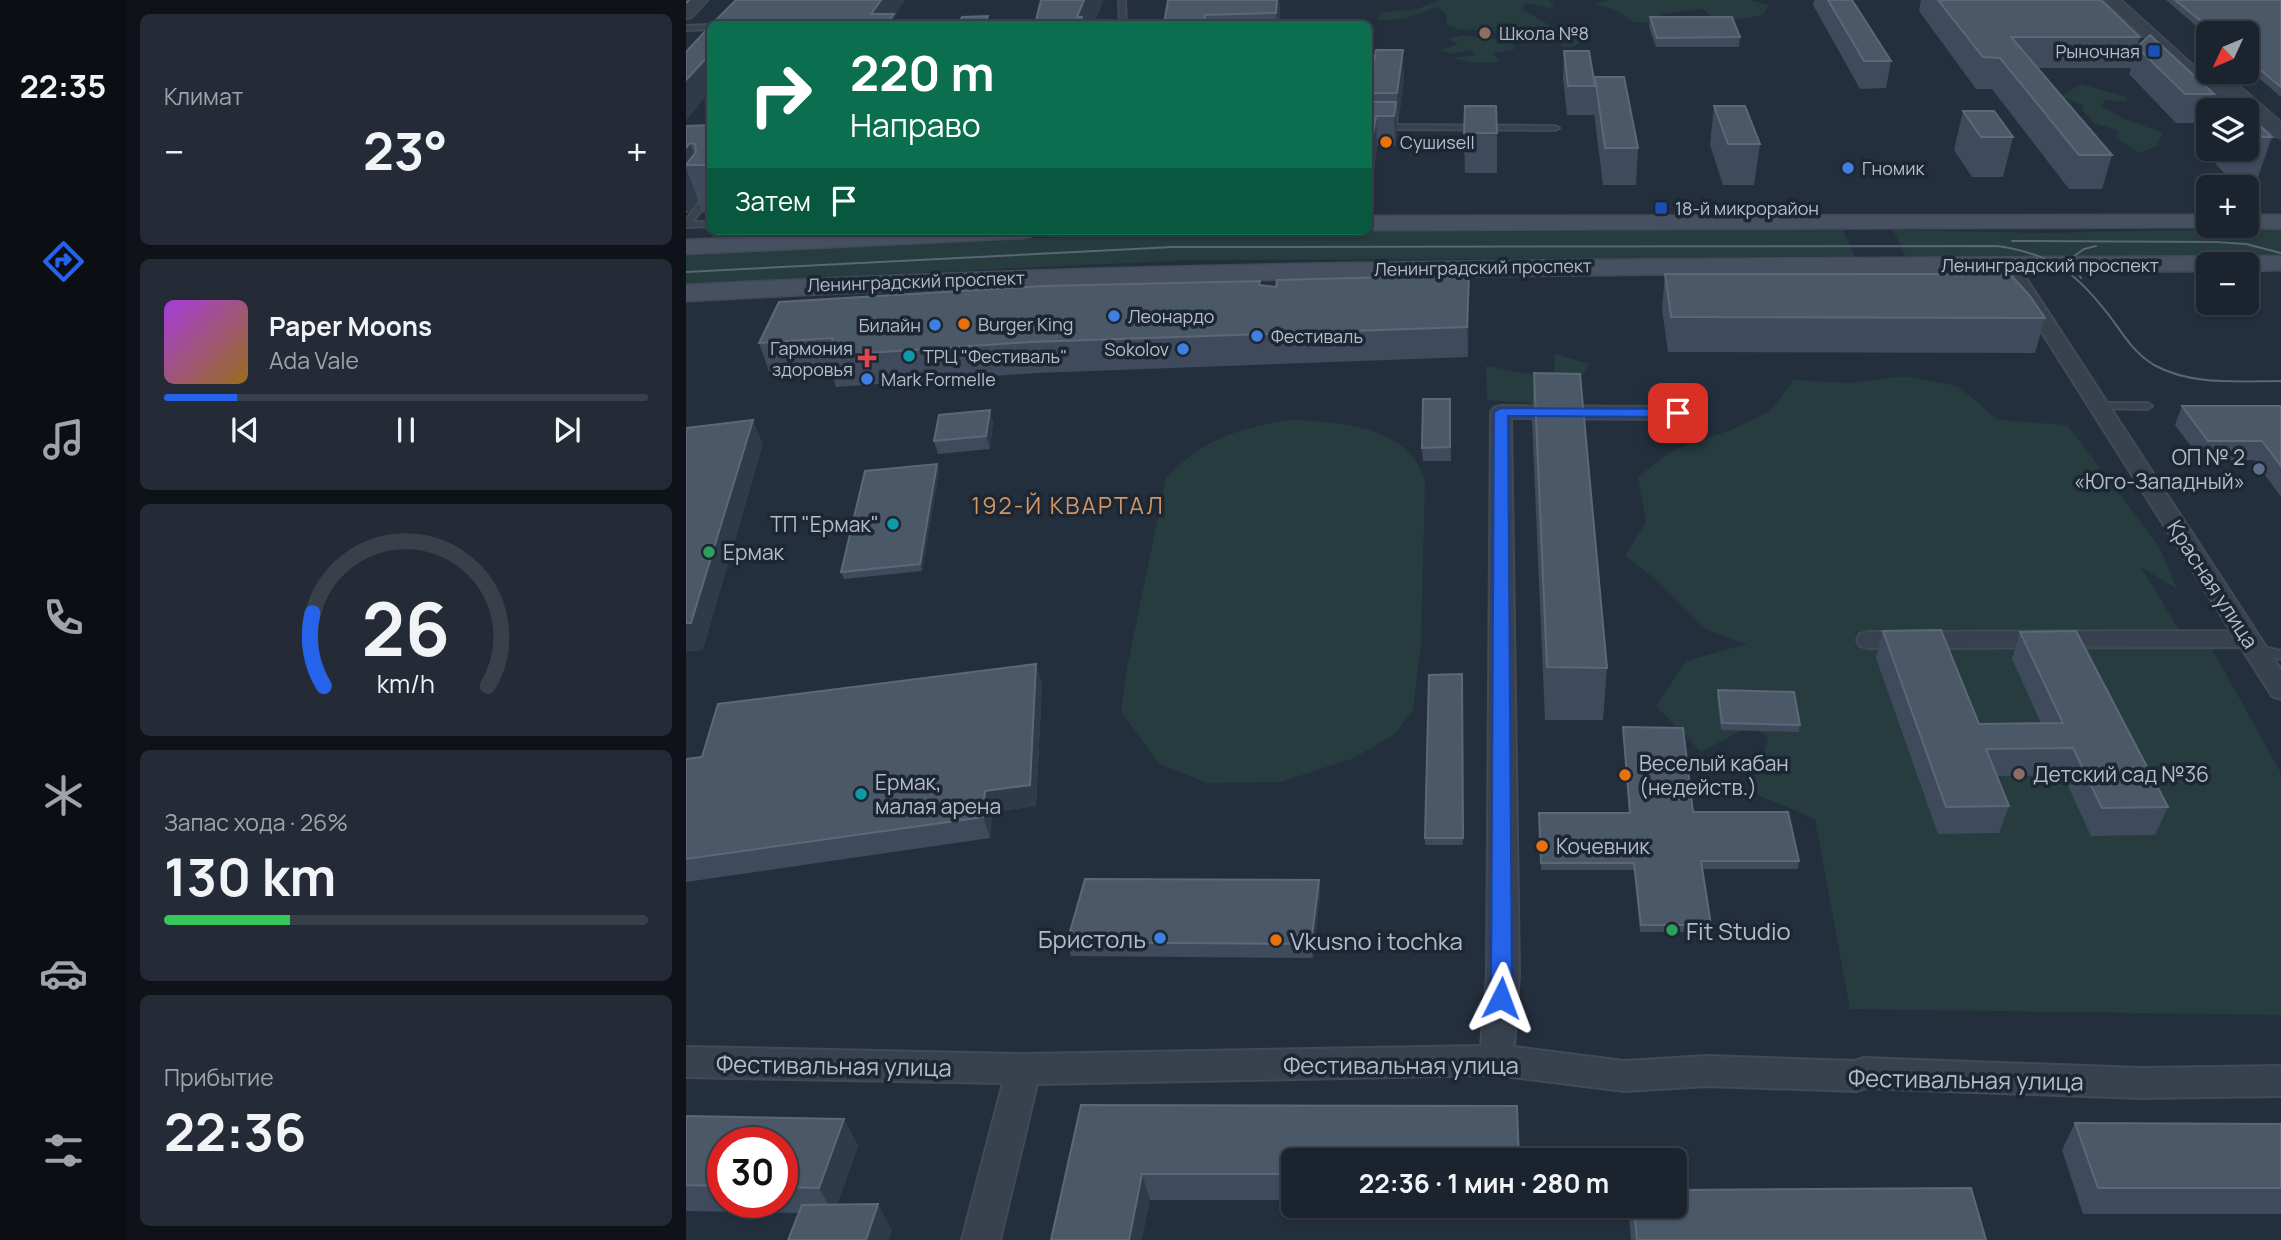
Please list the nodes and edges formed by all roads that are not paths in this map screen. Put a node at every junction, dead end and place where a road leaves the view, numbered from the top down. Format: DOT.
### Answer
graph roads {
  1 [pos="700,0"];
  2 [pos="1122,0"];
  3 [pos="2112,0"];
  4 [pos="2134,0"];
  5 [pos="686,14"];
  6 [pos="1123,21"];
  7 [pos="707,27"];
  8 [pos="686,28"];
  9 [pos="2196,60"];
  10 [pos="2196,63"];
  11 [pos="2222,84"];
  12 [pos="1372,127"];
  13 [pos="1555,128"];
  14 [pos="2281,132"];
  15 [pos="2259,133"];
  16 [pos="2281,153"];
  17 [pos="707,198"];
  18 [pos="2281,220"];
  19 [pos="2259,221"];
  20 [pos="1866,222"];
  21 [pos="2196,222"];
  22 [pos="1372,223"];
  23 [pos="707,224"];
  24 [pos="686,225"];
  25 [pos="914,235"];
  26 [pos="686,247"];
  27 [pos="2281,263"];
  28 [pos="1892,265"];
  29 [pos="2009,266"];
  30 [pos="686,293"];
  31 [pos="2099,405"];
  32 [pos="2147,406"];
  33 [pos="1678,413"];
  34 [pos="1869,640"];
  35 [pos="2251,644"];
  36 [pos="2281,655"];
  37 [pos="2281,690"];
  38 [pos="1496,1060"];
  39 [pos="686,1062"];
  40 [pos="1024,1069"];
  41 [pos="2281,1081"];
  42 [pos="981,1240"];
  1 -- 5 [label="street"];
  2 -- 6 [label="lane"];
  3 -- 10 [label="street"];
  4 -- 9 [label="street"];
  7 -- 8 [label="lane"];
  11 -- 14 [label="street"];
  12 -- 13 [label="lane"];
  15 -- 16 [label="street"];
  17 -- 24 [label="lane"];
  18 -- 19 [label="main road"];
  20 -- 21 [label="main road"];
  20 -- 22 [label="main road"];
  20 -- 28 [label="main road"];
  23 -- 24 [label="lane"];
  25 -- 26 [label="main road"];
  27 -- 29 [label="main road, Ленинградский проспект"];
  28 -- 29 [label="main road, Ленинградский проспект"];
  28 -- 30 [label="main road, Ленинградский проспект"];
  29 -- 31 [label="street, Красная улица"];
  31 -- 32 [label="lane"];
  31 -- 35 [label="street, Красная улица"];
  33 -- 38 [label="street"];
  34 -- 35 [label="street"];
  35 -- 36 [label="lane"];
  35 -- 37 [label="street, Красная улица"];
  38 -- 40 [label="street, Фестивальная улица"];
  38 -- 41 [label="street, Фестивальная улица"];
  39 -- 40 [label="street, Фестивальная улица"];
  40 -- 42 [label="street"];
}
